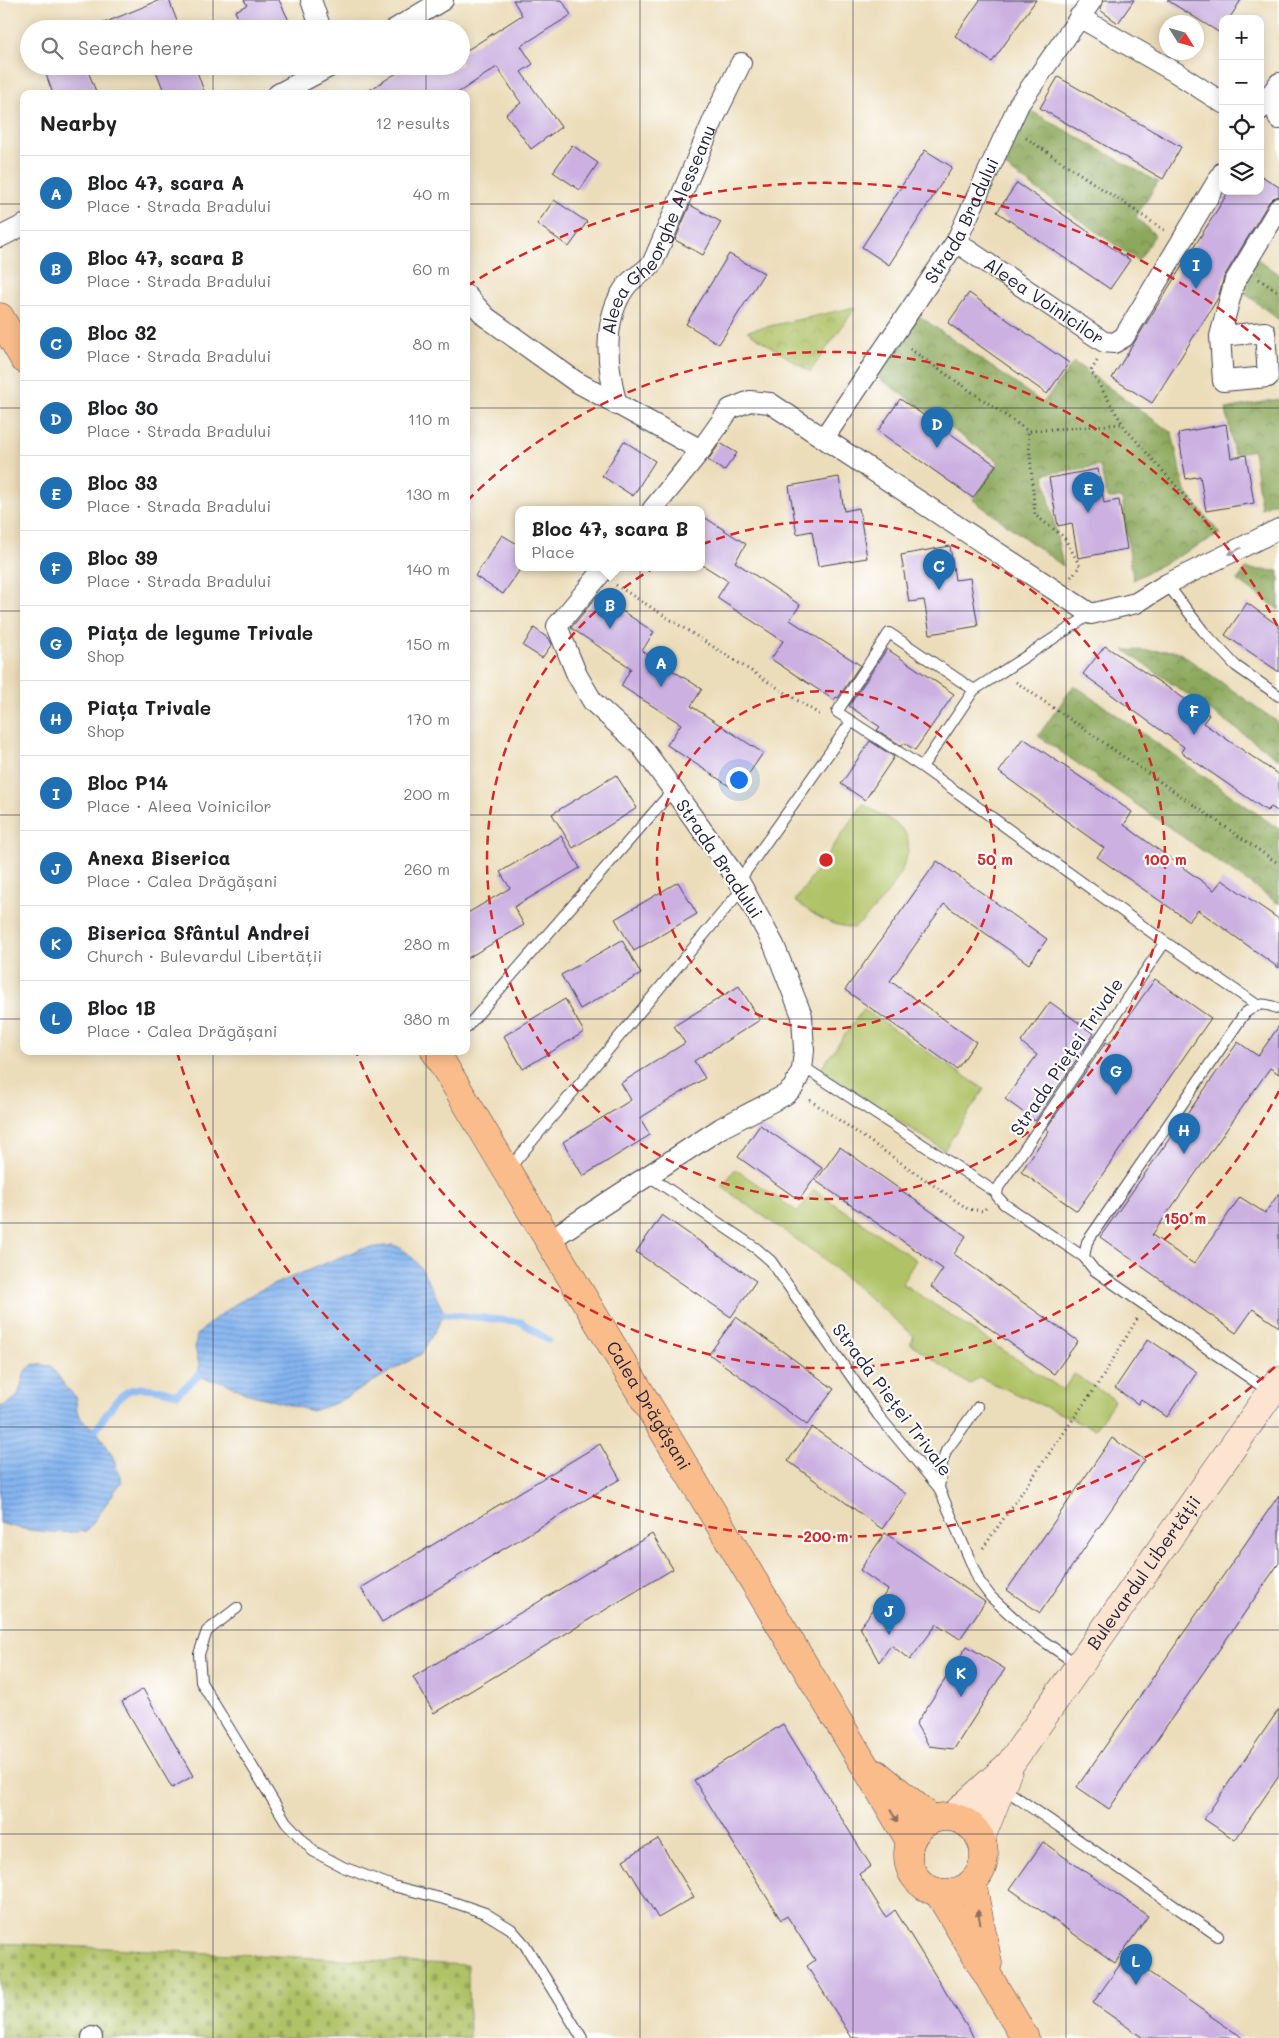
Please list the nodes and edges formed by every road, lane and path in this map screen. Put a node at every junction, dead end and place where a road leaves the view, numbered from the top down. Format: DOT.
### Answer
graph roads {
  1 [pos="311,0"];
  2 [pos="443,0"];
  3 [pos="1092,0"];
  4 [pos="1079,17"];
  5 [pos="317,20"];
  6 [pos="410,20"];
  7 [pos="741,63"];
  8 [pos="314,75"];
  9 [pos="286,90"];
  10 [pos="1270,96"];
  11 [pos="1219,100"];
  12 [pos="1279,119"];
  13 [pos="1008,126"];
  14 [pos="1219,179"];
  15 [pos="1279,208"];
  16 [pos="20,227"];
  17 [pos="0,237"];
  18 [pos="956,242"];
  19 [pos="1181,242"];
  20 [pos="470,299"];
  21 [pos="0,316"];
  22 [pos="892,336"];
  23 [pos="1220,336"];
  24 [pos="1108,342"];
  25 [pos="20,352"];
  26 [pos="617,405"];
  27 [pos="1122,424"];
  28 [pos="1028,431"];
  29 [pos="824,438"];
  30 [pos="701,450"];
  31 [pos="655,506"];
  32 [pos="1279,529"];
  33 [pos="1225,542"];
  34 [pos="602,571"];
  35 [pos="1167,584"];
  36 [pos="1059,593"];
  37 [pos="1091,614"];
  38 [pos="1002,672"];
  39 [pos="974,690"];
  40 [pos="1279,696"];
  41 [pos="849,727"];
  42 [pos="922,767"];
  43 [pos="673,790"];
  44 [pos="1279,864"];
  45 [pos="741,885"];
  46 [pos="1165,942"];
  47 [pos="1257,1005"];
  48 [pos="1279,1009"];
  49 [pos="470,1023"];
  50 [pos="441,1055"];
  51 [pos="802,1066"];
  52 [pos="793,1088"];
  53 [pos="507,1172"];
  54 [pos="648,1176"];
  55 [pos="997,1195"];
  56 [pos="548,1241"];
  57 [pos="1084,1257"];
  58 [pos="1145,1306"];
  59 [pos="1275,1387"];
  60 [pos="978,1407"];
  61 [pos="939,1488"];
  62 [pos="972,1565"];
  63 [pos="237,1608"];
  64 [pos="1080,1666"];
  65 [pos="860,1761"];
  66 [pos="1005,1775"];
  67 [pos="942,1818"];
  68 [pos="981,1838"];
  69 [pos="910,1842"];
  70 [pos="972,1883"];
  71 [pos="938,1892"];
  72 [pos="1218,1936"];
  73 [pos="991,1982"];
  74 [pos="582,2038"];
  75 [pos="1025,2038"];
  1 -- 5 [label="street"];
  2 -- 6 [label="street"];
  3 -- 4 [label="street, Strada Bradului"];
  4 -- 11 [label="street"];
  4 -- 13 [label="street, Strada Bradului"];
  7 -- 26 [label="street, Aleea Gheorghe Alesseanu"];
  8 -- 9 [label="street"];
  10 -- 12 [label="street"];
  13 -- 18 [label="street, Strada Bradului"];
  13 -- 19 [label="path"];
  14 -- 19 [label="street, Aleea Voinicilor"];
  15 -- 23 [label="street"];
  16 -- 17 [label="street"];
  18 -- 22 [label="street, Strada Bradului"];
  18 -- 24 [label="street, Aleea Voinicilor"];
  19 -- 24 [label="street, Aleea Voinicilor"];
  20 -- 26 [label="street"];
  21 -- 25 [label="main road"];
  22 -- 28 [label="path"];
  22 -- 29 [label="street, Strada Bradului"];
  24 -- 27 [label="path"];
  26 -- 30 [label="street"];
  27 -- 28 [label="path"];
  27 -- 33 [label="path"];
  28 -- 36 [label="path"];
  29 -- 30 [label="street"];
  29 -- 36 [label="street"];
  30 -- 31 [label="street"];
  32 -- 35 [label="street, one-way"];
  34 -- 41 [label="path"];
  34 -- 43 [label="street, Strada Bradului"];
  35 -- 37 [label="street"];
  35 -- 40 [label="lane"];
  36 -- 37 [label="street"];
  37 -- 38 [label="lane"];
  38 -- 39 [label="lane"];
  38 -- 44 [label="path"];
  39 -- 41 [label="lane"];
  39 -- 42 [label="lane"];
  41 -- 42 [label="lane"];
  41 -- 45 [label="lane"];
  42 -- 46 [label="lane"];
  43 -- 45 [label="street, Strada Bradului"];
  43 -- 49 [label="lane"];
  45 -- 51 [label="street, Strada Bradului"];
  45 -- 53 [label="lane"];
  46 -- 47 [label="lane"];
  46 -- 55 [label="lane, Strada Pieței Trivale"];
  47 -- 48 [label="lane"];
  47 -- 57 [label="lane"];
  50 -- 53 [label="main road, Calea Drăgășani"];
  51 -- 52 [label="street, Strada Bradului"];
  51 -- 55 [label="lane"];
  52 -- 54 [label="street"];
  52 -- 55 [label="path"];
  53 -- 56 [label="main road, Calea Drăgășani"];
  54 -- 56 [label="street"];
  54 -- 61 [label="lane, Strada Pieței Trivale"];
  55 -- 57 [label="lane"];
  56 -- 65 [label="main road, Calea Drăgășani"];
  57 -- 58 [label="lane"];
  58 -- 59 [label="lane"];
  58 -- 62 [label="path"];
  59 -- 64 [label="main road, Bulevardul Libertății"];
  60 -- 61 [label="lane"];
  61 -- 62 [label="lane, Strada Pieței Trivale"];
  62 -- 64 [label="lane, Strada Pieței Trivale"];
  63 -- 74 [label="lane"];
  64 -- 66 [label="main road, Bulevardul Libertății"];
  65 -- 67 [label="main road, Calea Drăgășani"];
  65 -- 69 [label="main road, Calea Drăgășani, one-way"];
  66 -- 67 [label="main road, Bulevardul Libertății"];
  66 -- 68 [label="main road, Bulevardul Libertății"];
  66 -- 72 [label="lane"];
  67 -- 68 [label="main road"];
  67 -- 69 [label="main road"];
  68 -- 70 [label="main road"];
  69 -- 71 [label="main road"];
  70 -- 71 [label="main road"];
  73 -- 70 [label="main road, one-way"];
  71 -- 73 [label="main road"];
  73 -- 75 [label="main road"];
}
